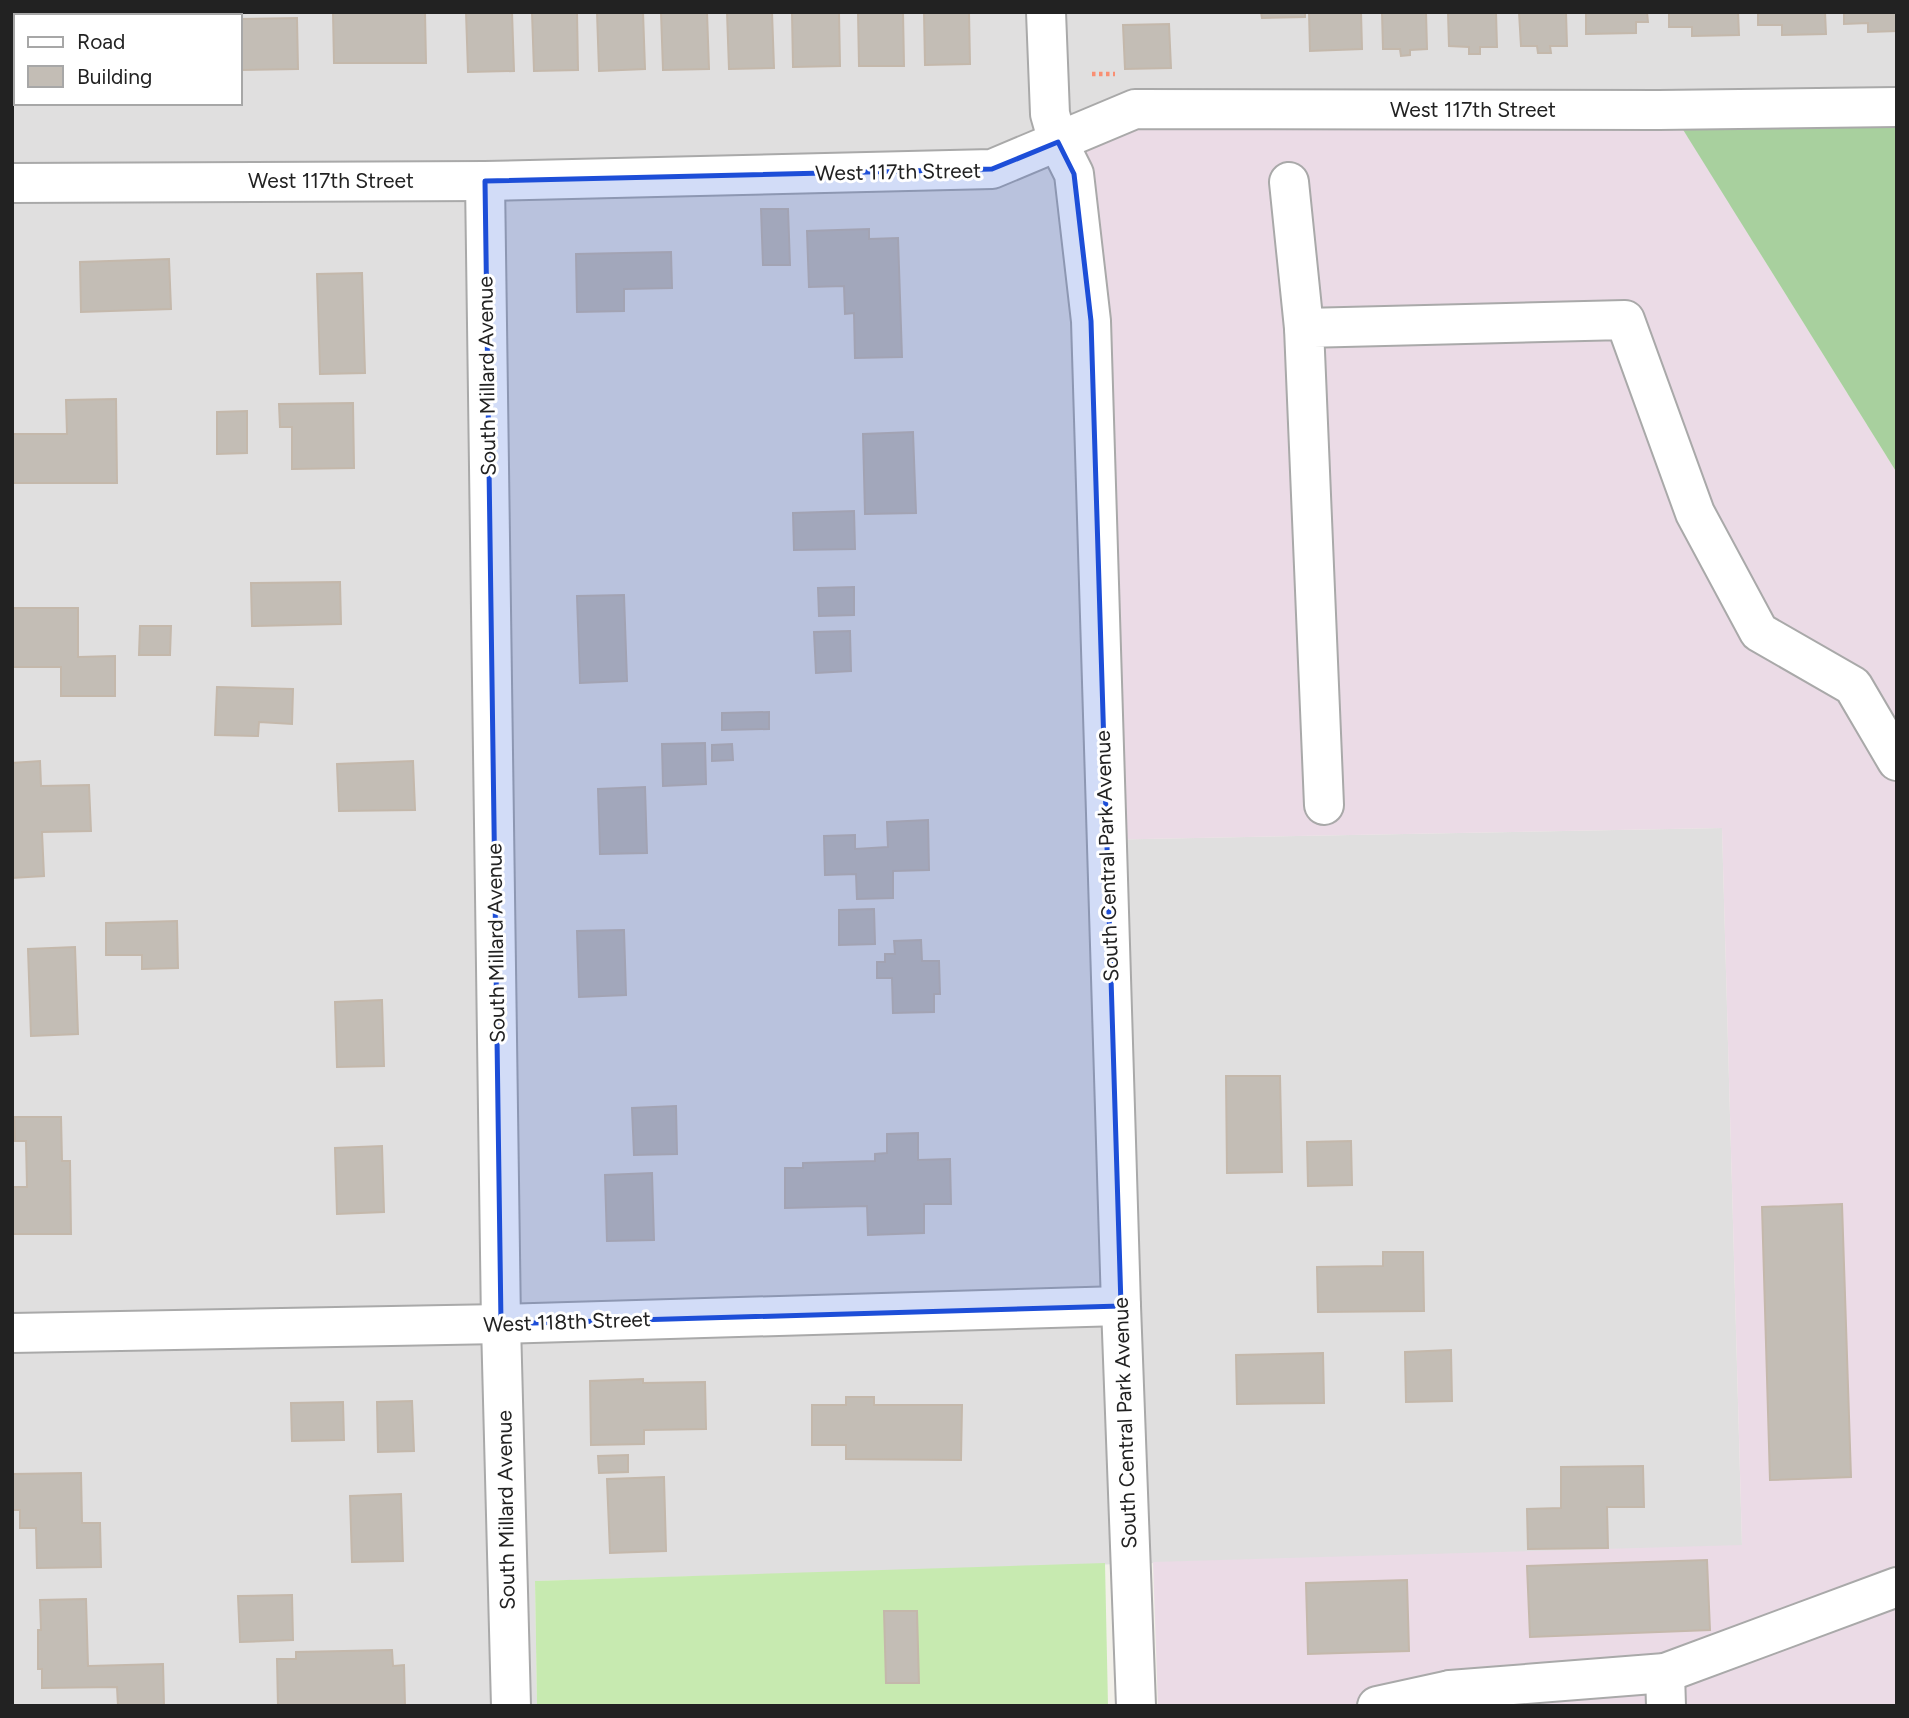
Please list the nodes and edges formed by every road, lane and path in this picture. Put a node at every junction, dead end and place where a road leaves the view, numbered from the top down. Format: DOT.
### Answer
graph roads {
  1 [pos="1046,12"];
  2 [pos="1897,107"];
  3 [pos="1058,142"];
  4 [pos="485,181"];
  5 [pos="1289,182"];
  6 [pos="12,183"];
  7 [pos="1304,328"];
  8 [pos="1897,761"];
  9 [pos="1324,805"];
  10 [pos="1121,1306"];
  11 [pos="501,1325"];
  12 [pos="12,1332"];
  13 [pos="1897,1587"];
  14 [pos="1666,1689"];
  15 [pos="1450,1698"];
  16 [pos="511,1706"];
  17 [pos="1136,1706"];
  18 [pos="1377,1706"];
  1 -- 3 [label="street, South Central Park Avenue"];
  2 -- 3 [label="street, West 117th Street"];
  3 -- 4 [label="street, West 117th Street"];
  3 -- 10 [label="street, South Central Park Avenue"];
  4 -- 6 [label="street, West 117th Street"];
  4 -- 11 [label="street, South Millard Avenue"];
  5 -- 7 [label="street"];
  7 -- 8 [label="street"];
  7 -- 9 [label="street"];
  10 -- 11 [label="street, West 118th Street"];
  10 -- 17 [label="street, South Central Park Avenue"];
  11 -- 12 [label="street, West 118th Street"];
  11 -- 16 [label="street, South Millard Avenue"];
  13 -- 14 [label="street"];
  14 -- 15 [label="street"];
  15 -- 18 [label="street"];
}
